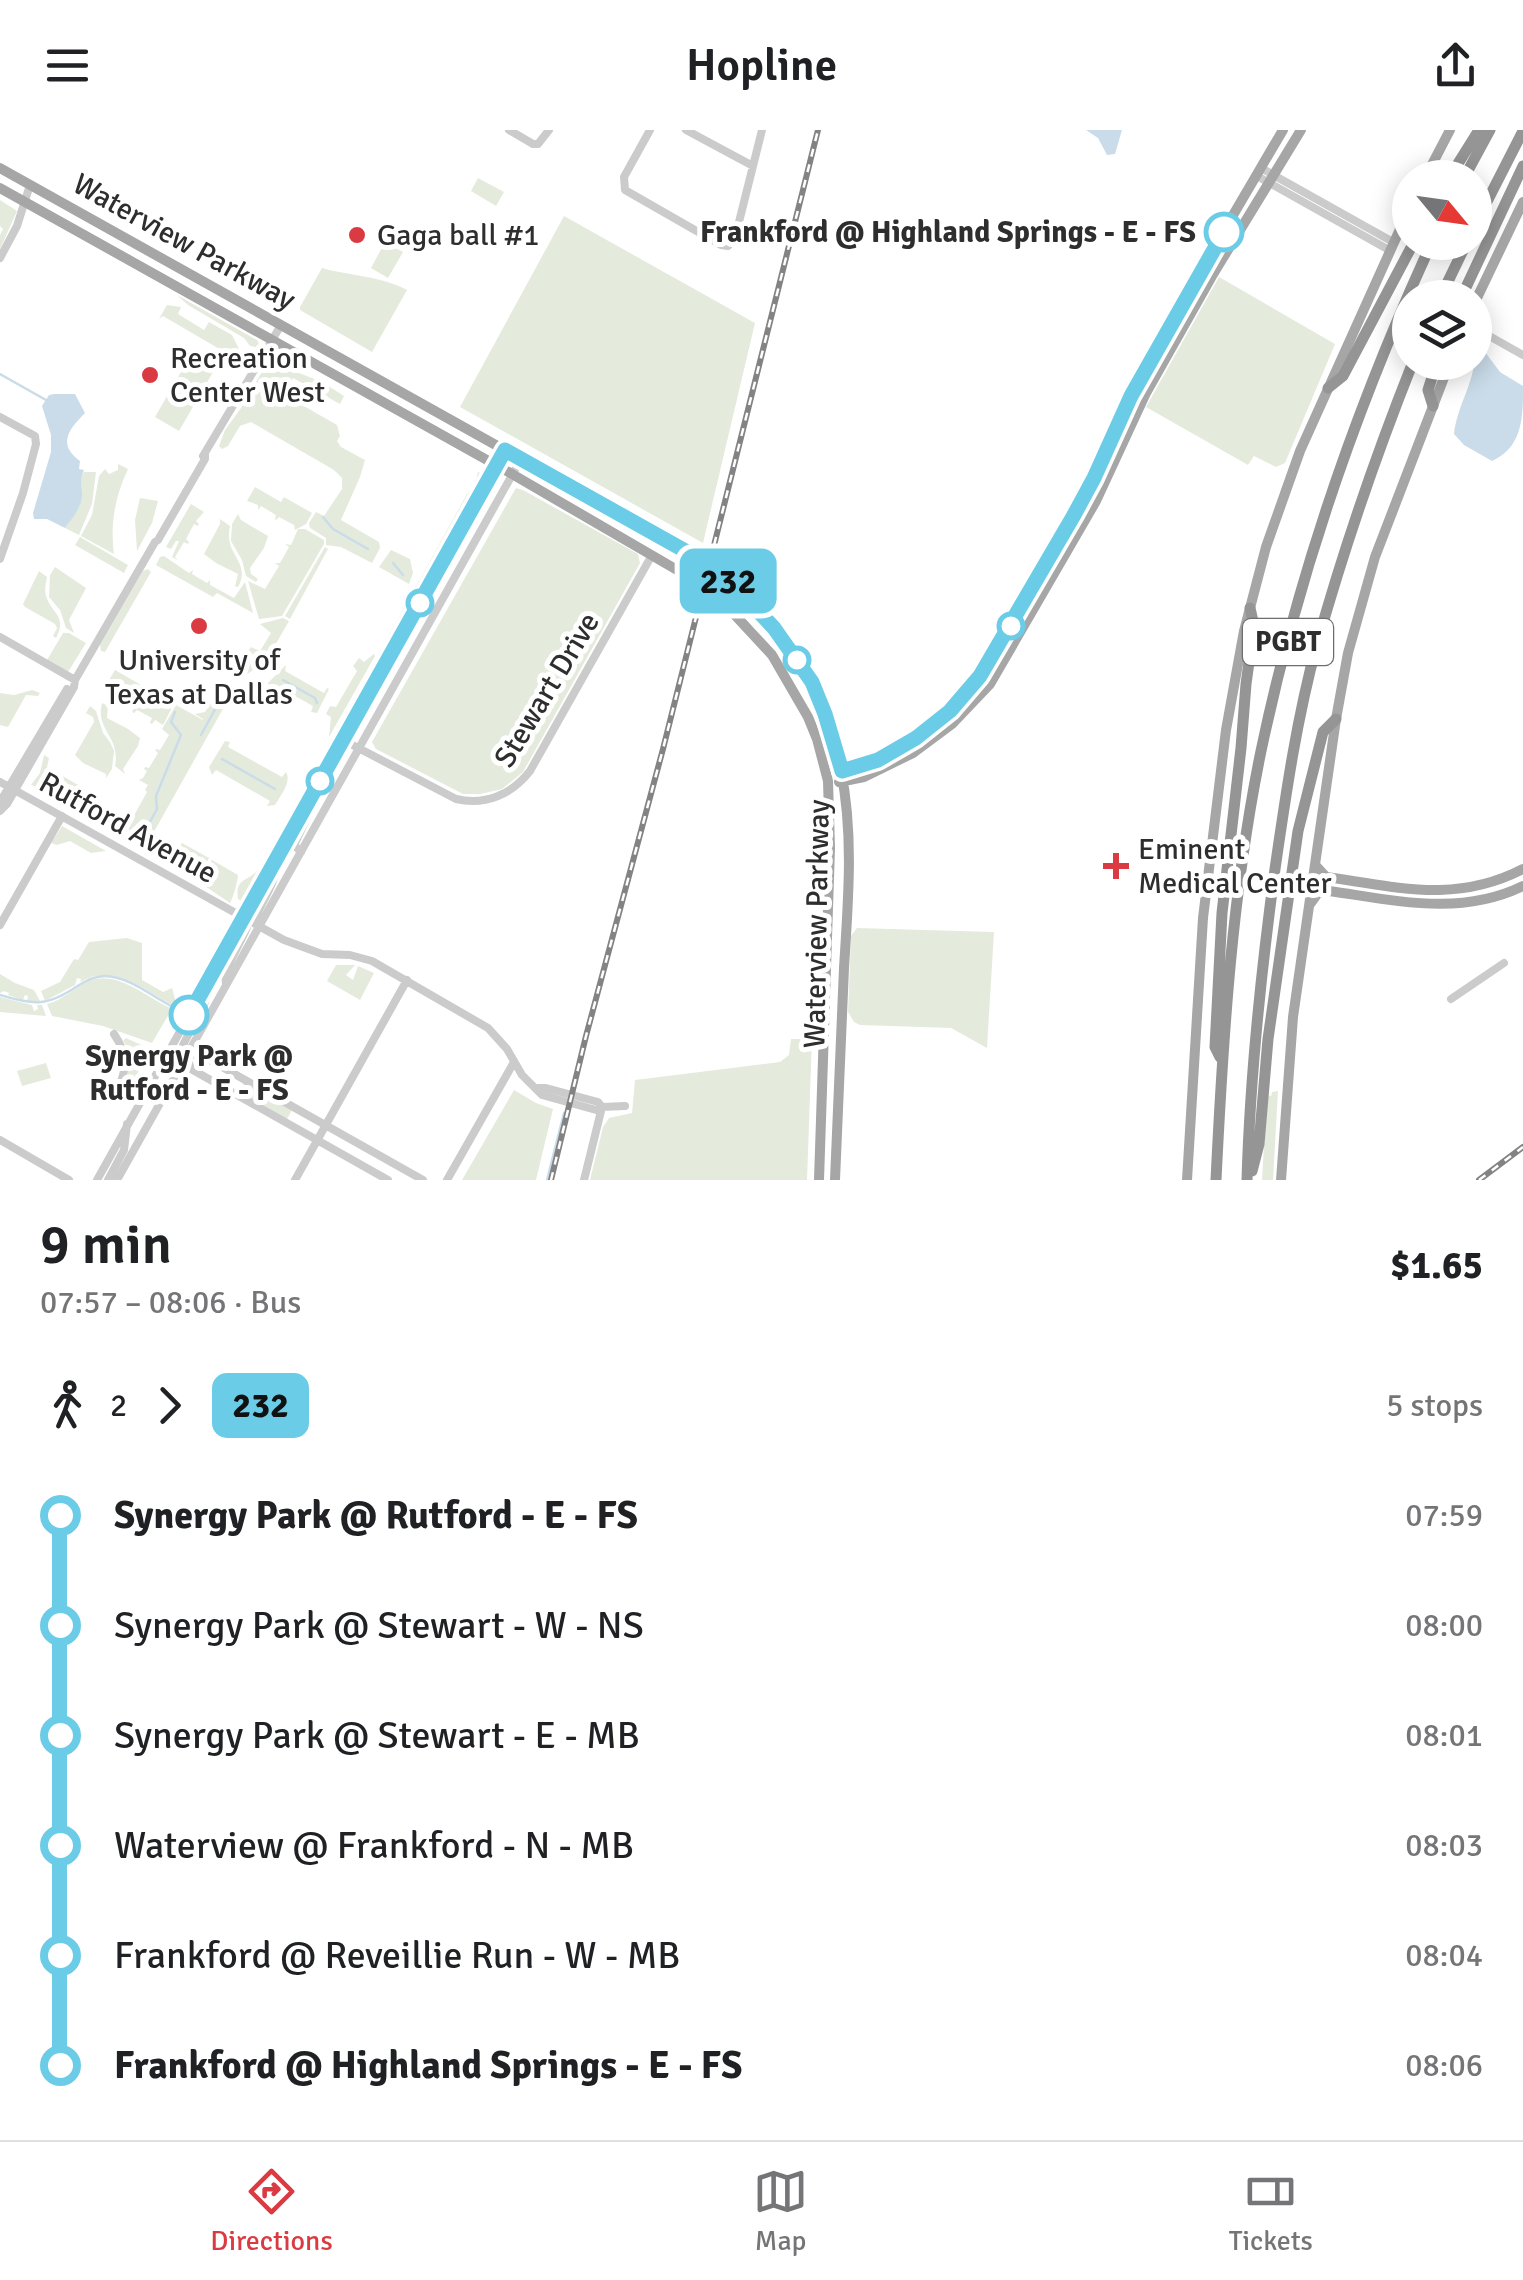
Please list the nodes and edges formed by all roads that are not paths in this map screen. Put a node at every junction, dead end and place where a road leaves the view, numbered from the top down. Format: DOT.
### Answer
graph roads {
  1 [pos="509,130"];
  2 [pos="548,130"];
  3 [pos="650,130"];
  4 [pos="686,130"];
  5 [pos="762,130"];
  6 [pos="1283,130"];
  7 [pos="1301,130"];
  8 [pos="1450,130"];
  9 [pos="1479,130"];
  10 [pos="1490,130"];
  11 [pos="1523,131"];
  12 [pos="1434,160"];
  13 [pos="1460,160"];
  14 [pos="1474,160"];
  15 [pos="752,166"];
  16 [pos="1523,166"];
  17 [pos="0,168"];
  18 [pos="1259,172"];
  19 [pos="1271,178"];
  20 [pos="30,185"];
  21 [pos="0,188"];
  22 [pos="1492,192"];
  23 [pos="26,202"];
  24 [pos="1523,202"];
  25 [pos="1391,246"];
  26 [pos="0,258"];
  27 [pos="1404,260"];
  28 [pos="1424,260"];
  29 [pos="1469,280"];
  30 [pos="1486,280"];
  31 [pos="281,326"];
  32 [pos="1492,337"];
  33 [pos="272,340"];
  34 [pos="1523,354"];
  35 [pos="1407,380"];
  36 [pos="1431,380"];
  37 [pos="1443,380"];
  38 [pos="1328,388"];
  39 [pos="1432,406"];
  40 [pos="0,417"];
  41 [pos="446,418"];
  42 [pos="437,432"];
  43 [pos="505,450"];
  44 [pos="520,459"];
  45 [pos="497,465"];
  46 [pos="512,474"];
  47 [pos="1080,518"];
  48 [pos="652,555"];
  49 [pos="0,559"];
  50 [pos="1250,608"];
  51 [pos="0,638"];
  52 [pos="797,660"];
  53 [pos="783,670"];
  54 [pos="74,681"];
  55 [pos="1336,719"];
  56 [pos="343,740"];
  57 [pos="360,749"];
  58 [pos="842,777"];
  59 [pos="828,781"];
  60 [pos="8,786"];
  61 [pos="317,786"];
  62 [pos="0,802"];
  63 [pos="0,810"];
  64 [pos="62,816"];
  65 [pos="301,852"];
  66 [pos="276,858"];
  67 [pos="1315,865"];
  68 [pos="1523,869"];
  69 [pos="1508,877"];
  70 [pos="1518,888"];
  71 [pos="1423,890"];
  72 [pos="1309,904"];
  73 [pos="1420,904"];
  74 [pos="243,918"];
  75 [pos="0,925"];
  76 [pos="259,927"];
  77 [pos="1504,963"];
  78 [pos="407,980"];
  79 [pos="226,985"];
  80 [pos="206,986"];
  81 [pos="1450,999"];
  82 [pos="824,1032"];
  83 [pos="841,1033"];
  84 [pos="114,1034"];
  85 [pos="171,1048"];
  86 [pos="186,1056"];
  87 [pos="1222,1061"];
  88 [pos="514,1062"];
  89 [pos="120,1084"];
  90 [pos="625,1106"];
  91 [pos="602,1107"];
  92 [pos="128,1124"];
  93 [pos="326,1126"];
  94 [pos="0,1140"];
  95 [pos="317,1140"];
  96 [pos="69,1180"];
  97 [pos="97,1180"];
  98 [pos="108,1180"];
  99 [pos="117,1180"];
  100 [pos="295,1180"];
  101 [pos="388,1180"];
  102 [pos="423,1180"];
  103 [pos="447,1180"];
  104 [pos="584,1180"];
  105 [pos="818,1180"];
  106 [pos="835,1180"];
  107 [pos="1187,1180"];
  108 [pos="1216,1180"];
  109 [pos="1249,1180"];
  110 [pos="1282,1180"];
  1 -- 2 [label="street"];
  3 -- 15 [label="street"];
  4 -- 15 [label="street"];
  5 -- 15 [label="street"];
  6 -- 18 [label="main road"];
  7 -- 19 [label="main road"];
  8 -- 12 [label="main road"];
  9 -- 13 [label="highway"];
  10 -- 14 [label="highway"];
  11 -- 22 [label="highway"];
  16 -- 29 [label="highway"];
  17 -- 20 [label="main road, Waterview Parkway"];
  18 -- 19 [label="street"];
  18 -- 47 [label="main road"];
  19 -- 25 [label="street"];
  19 -- 47 [label="main road"];
  20 -- 23 [label="street"];
  20 -- 31 [label="main road, Waterview Parkway"];
  21 -- 23 [label="main road, Waterview Parkway"];
  23 -- 26 [label="street"];
  23 -- 33 [label="main road, Waterview Parkway"];
  24 -- 30 [label="main road"];
  25 -- 38 [label="main road"];
  27 -- 38 [label="highway"];
  28 -- 87 [label="highway, PGBT"];
  31 -- 33 [label="street"];
  31 -- 41 [label="main road, Waterview Parkway"];
  32 -- 34 [label="street"];
  33 -- 42 [label="main road, Waterview Parkway"];
  33 -- 54 [label="street"];
  35 -- 109 [label="highway, PGBT"];
  36 -- 39 [label="highway"];
  37 -- 39 [label="main road"];
  38 -- 50 [label="main road"];
  39 -- 55 [label="main road"];
  40 -- 49 [label="street"];
  41 -- 42 [label="main road"];
  41 -- 43 [label="main road, Waterview Parkway"];
  42 -- 45 [label="main road, Waterview Parkway"];
  43 -- 44 [label="main road, Waterview Parkway"];
  43 -- 45 [label="street"];
  44 -- 46 [label="street"];
  44 -- 52 [label="main road, Waterview Parkway"];
  45 -- 46 [label="main road, Waterview Parkway"];
  45 -- 56 [label="street"];
  46 -- 48 [label="main road, Waterview Parkway"];
  46 -- 57 [label="street"];
  47 -- 58 [label="main road"];
  48 -- 53 [label="main road, Waterview Parkway"];
  48 -- 57 [label="street, Stewart Drive"];
  50 -- 87 [label="highway"];
  50 -- 107 [label="main road"];
  51 -- 54 [label="street"];
  52 -- 53 [label="main road"];
  52 -- 58 [label="main road, Waterview Parkway"];
  53 -- 59 [label="main road, Waterview Parkway"];
  54 -- 60 [label="street"];
  55 -- 67 [label="main road"];
  55 -- 109 [label="highway"];
  56 -- 57 [label="street, Stewart Drive"];
  56 -- 61 [label="street"];
  57 -- 65 [label="street"];
  58 -- 59 [label="main road"];
  58 -- 83 [label="main road, Waterview Parkway"];
  59 -- 82 [label="main road, Waterview Parkway"];
  60 -- 62 [label="street"];
  60 -- 63 [label="street"];
  60 -- 64 [label="street, Rutford Avenue"];
  61 -- 65 [label="street"];
  61 -- 66 [label="street"];
  64 -- 74 [label="street, Rutford Avenue"];
  64 -- 75 [label="street"];
  65 -- 76 [label="street"];
  66 -- 74 [label="street"];
  66 -- 76 [label="street"];
  67 -- 71 [label="main road"];
  67 -- 72 [label="main road"];
  68 -- 69 [label="main road"];
  69 -- 70 [label="main road"];
  69 -- 71 [label="main road"];
  70 -- 73 [label="main road"];
  71 -- 73 [label="main road"];
  72 -- 73 [label="main road"];
  72 -- 110 [label="main road"];
  74 -- 76 [label="street, Rutford Avenue"];
  74 -- 79 [label="street"];
  74 -- 80 [label="street"];
  76 -- 78 [label="street, Rutford Avenue"];
  76 -- 79 [label="street"];
  77 -- 81 [label="street"];
  78 -- 88 [label="street, Rutford Avenue"];
  78 -- 93 [label="street"];
  79 -- 86 [label="street"];
  80 -- 85 [label="street"];
  80 -- 86 [label="street"];
  82 -- 83 [label="main road"];
  82 -- 105 [label="main road, Waterview Parkway"];
  83 -- 106 [label="main road, Waterview Parkway"];
  84 -- 89 [label="street"];
  85 -- 86 [label="street"];
  85 -- 92 [label="street"];
  86 -- 93 [label="street"];
  86 -- 95 [label="street"];
  86 -- 99 [label="street"];
  87 -- 108 [label="highway, PGBT"];
  88 -- 91 [label="street, Rutford Avenue"];
  88 -- 103 [label="street"];
  90 -- 91 [label="street, Rutford Avenue"];
  91 -- 104 [label="street"];
  92 -- 97 [label="street"];
  92 -- 98 [label="street"];
  93 -- 95 [label="street"];
  93 -- 102 [label="street"];
  94 -- 96 [label="street"];
  95 -- 100 [label="street"];
  95 -- 101 [label="street"];
}
